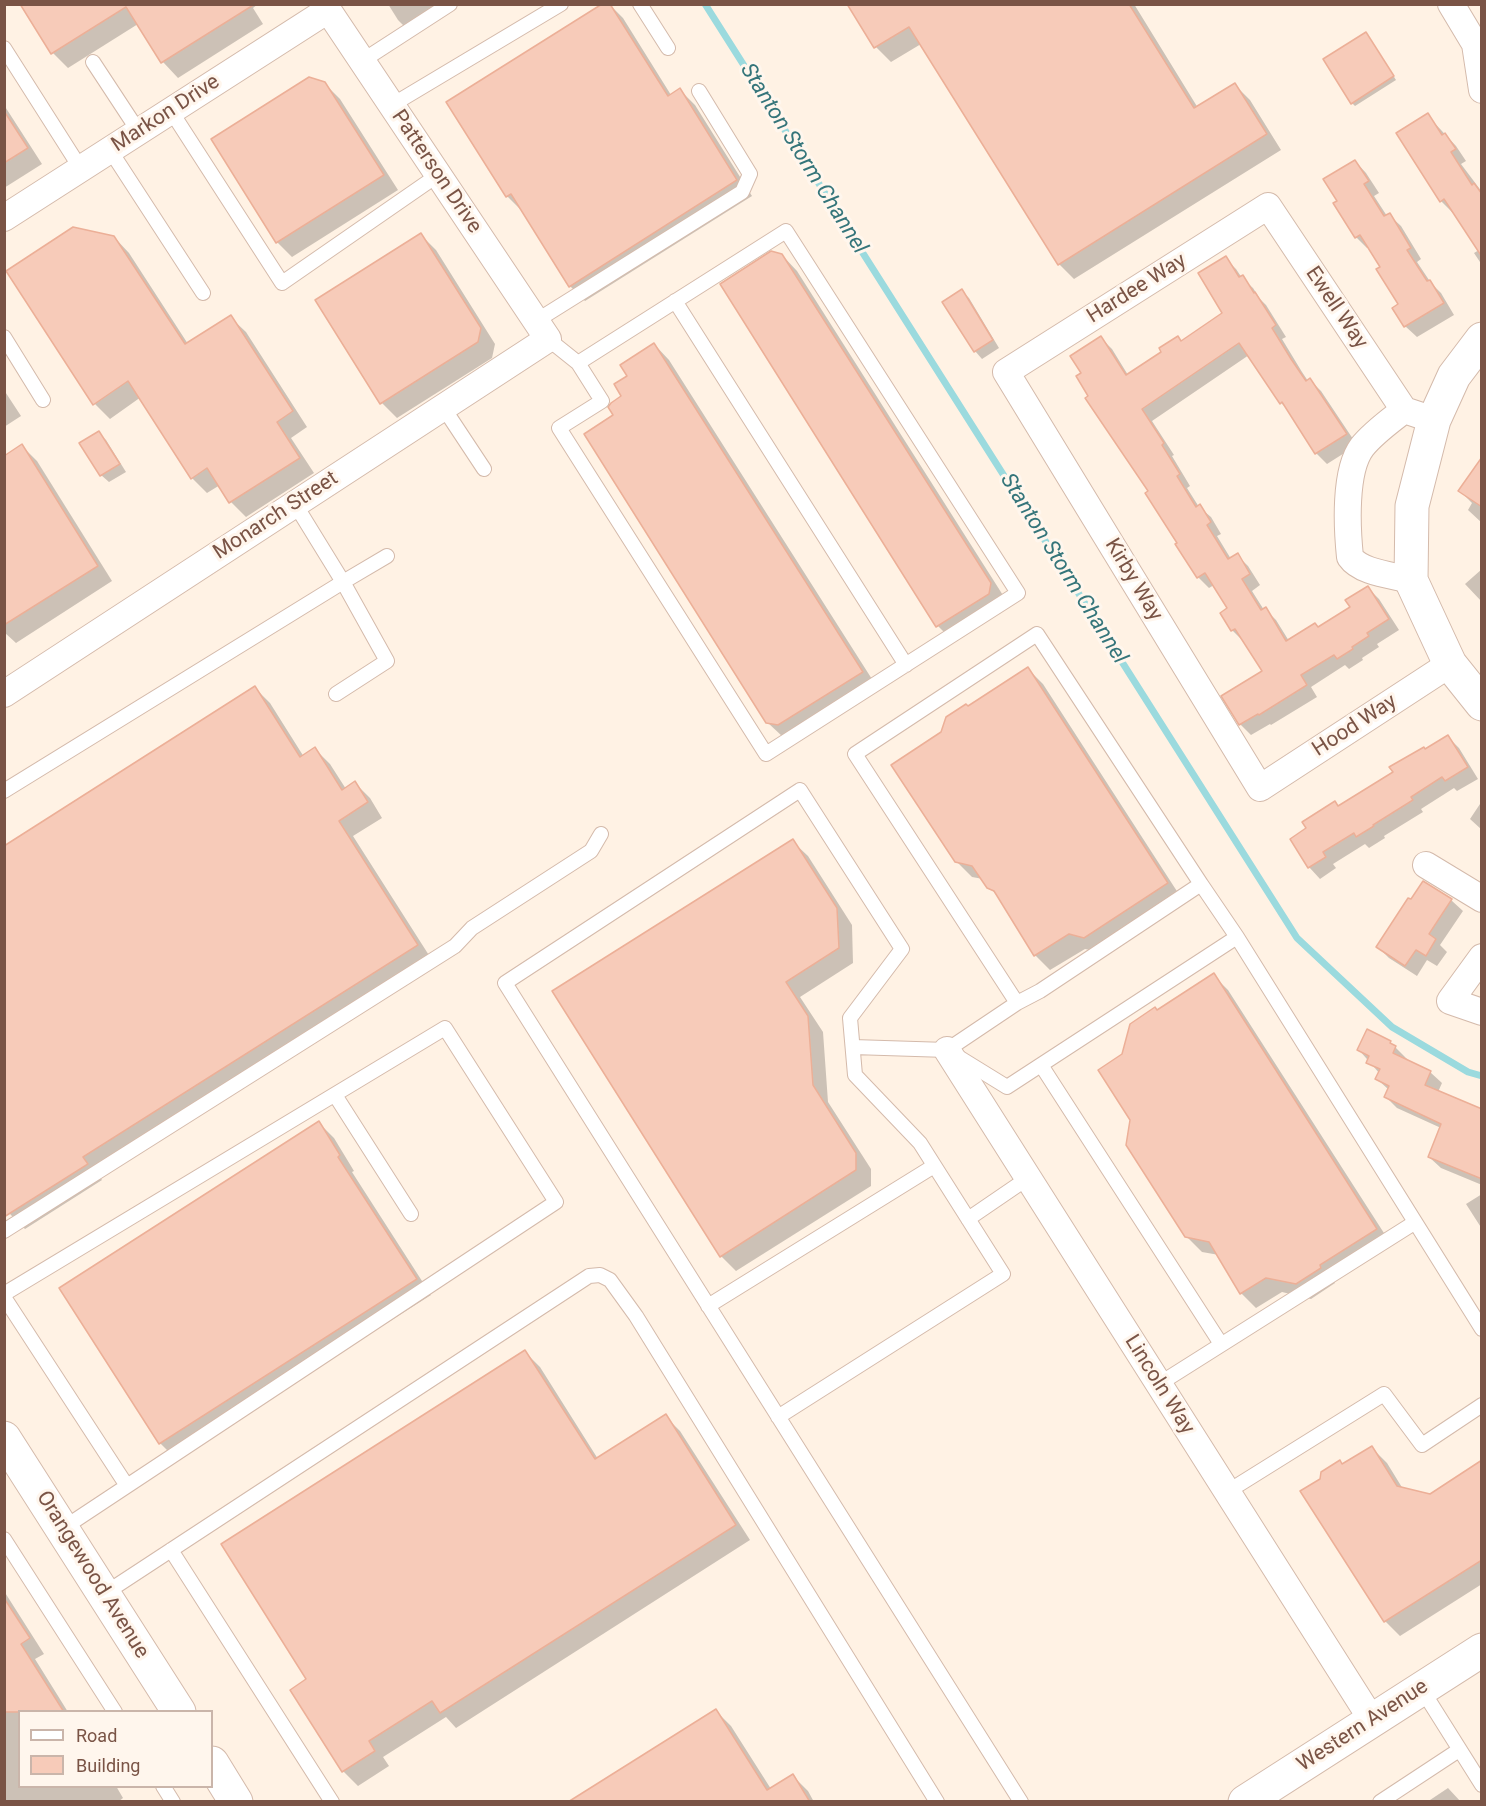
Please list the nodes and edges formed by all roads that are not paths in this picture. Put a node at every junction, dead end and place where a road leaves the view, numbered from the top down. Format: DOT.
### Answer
graph roads {
  1 [pos="450,4"];
  2 [pos="561,4"];
  3 [pos="640,4"];
  4 [pos="1451,4"];
  5 [pos="326,7"];
  6 [pos="1478,42"];
  7 [pos="4,48"];
  8 [pos="668,48"];
  9 [pos="362,61"];
  10 [pos="93,62"];
  11 [pos="1482,90"];
  12 [pos="699,91"];
  13 [pos="392,105"];
  14 [pos="171,111"];
  15 [pos="138,132"];
  16 [pos="110,150"];
  17 [pos="81,169"];
  18 [pos="438,175"];
  19 [pos="1268,206"];
  20 [pos="4,218"];
  21 [pos="203,293"];
  22 [pos="675,301"];
  23 [pos="542,330"];
  24 [pos="4,337"];
  25 [pos="1482,339"];
  26 [pos="578,363"];
  27 [pos="1006,372"];
  28 [pos="43,400"];
  29 [pos="443,407"];
  30 [pos="1419,415"];
  31 [pos="484,470"];
  32 [pos="295,504"];
  33 [pos="387,556"];
  34 [pos="1411,580"];
  35 [pos="343,582"];
  36 [pos="906,664"];
  37 [pos="1450,664"];
  38 [pos="4,694"];
  39 [pos="336,694"];
  40 [pos="1482,704"];
  41 [pos="1260,788"];
  42 [pos="4,791"];
  43 [pos="601,834"];
  44 [pos="1426,865"];
  45 [pos="1201,884"];
  46 [pos="1482,899"];
  47 [pos="1237,937"];
  48 [pos="1482,957"];
  49 [pos="1017,1003"];
  50 [pos="1482,1012"];
  51 [pos="853,1047"];
  52 [pos="947,1050"];
  53 [pos="1041,1065"];
  54 [pos="335,1095"];
  55 [pos="934,1166"];
  56 [pos="1028,1178"];
  57 [pos="411,1214"];
  58 [pos="968,1219"];
  59 [pos="1414,1223"];
  60 [pos="4,1231"];
  61 [pos="4,1295"];
  62 [pos="708,1306"];
  63 [pos="1482,1329"];
  64 [pos="1221,1344"];
  65 [pos="1159,1384"];
  66 [pos="1482,1405"];
  67 [pos="778,1417"];
  68 [pos="4,1438"];
  69 [pos="127,1486"];
  70 [pos="1227,1492"];
  71 [pos="62,1529"];
  72 [pos="4,1539"];
  73 [pos="171,1550"];
  74 [pos="104,1594"];
  75 [pos="1482,1650"];
  76 [pos="1422,1688"];
  77 [pos="114,1710"];
  78 [pos="177,1710"];
  79 [pos="1372,1720"];
  80 [pos="1459,1750"];
  81 [pos="1481,1784"];
  82 [pos="164,1788"];
  83 [pos="173,1802"];
  84 [pos="332,1802"];
  85 [pos="937,1802"];
  86 [pos="1021,1802"];
  87 [pos="1245,1802"];
  88 [pos="1380,1802"];
  1 -- 9 [label="lane"];
  2 -- 13 [label="lane"];
  3 -- 8 [label="lane"];
  4 -- 6 [label="street"];
  5 -- 9 [label="street, Patterson Drive"];
  5 -- 14 [label="street, Markon Drive"];
  6 -- 11 [label="street"];
  7 -- 17 [label="lane"];
  9 -- 13 [label="street, Patterson Drive"];
  10 -- 15 [label="lane"];
  12 -- 23 [label="lane"];
  13 -- 18 [label="street, Patterson Drive"];
  14 -- 15 [label="street, Markon Drive"];
  14 -- 18 [label="lane"];
  15 -- 16 [label="street, Markon Drive"];
  16 -- 17 [label="street, Markon Drive"];
  16 -- 21 [label="lane"];
  17 -- 20 [label="street, Markon Drive"];
  18 -- 23 [label="street, Patterson Drive"];
  19 -- 27 [label="street, Hardee Way"];
  19 -- 30 [label="street, Ewell Way"];
  22 -- 26 [label="lane"];
  22 -- 36 [label="lane"];
  22 -- 36 [label="lane"];
  23 -- 26 [label="lane"];
  23 -- 29 [label="street, Monarch Street"];
  24 -- 28 [label="lane"];
  25 -- 30 [label="street"];
  26 -- 36 [label="lane"];
  27 -- 41 [label="street, Kirby Way"];
  29 -- 31 [label="lane"];
  29 -- 32 [label="street, Monarch Street"];
  30 -- 34 [label="street"];
  30 -- 34 [label="street"];
  32 -- 35 [label="lane"];
  32 -- 38 [label="street, Monarch Street"];
  33 -- 35 [label="lane"];
  34 -- 37 [label="street"];
  35 -- 39 [label="lane"];
  35 -- 42 [label="lane"];
  37 -- 40 [label="street"];
  37 -- 41 [label="street, Hood Way"];
  43 -- 60 [label="lane"];
  44 -- 46 [label="street"];
  45 -- 47 [label="lane"];
  45 -- 49 [label="lane"];
  45 -- 49 [label="lane"];
  47 -- 53 [label="lane"];
  47 -- 59 [label="lane"];
  48 -- 50 [label="street"];
  49 -- 52 [label="lane"];
  51 -- 52 [label="lane"];
  51 -- 55 [label="lane"];
  51 -- 62 [label="lane"];
  52 -- 53 [label="lane"];
  52 -- 56 [label="street, Lincoln Way"];
  53 -- 64 [label="lane"];
  54 -- 57 [label="lane"];
  54 -- 61 [label="lane"];
  54 -- 69 [label="lane"];
  55 -- 58 [label="lane"];
  55 -- 62 [label="lane"];
  56 -- 58 [label="lane"];
  56 -- 65 [label="street, Lincoln Way"];
  58 -- 67 [label="lane"];
  59 -- 63 [label="lane"];
  59 -- 64 [label="lane"];
  61 -- 69 [label="lane"];
  62 -- 67 [label="lane"];
  64 -- 65 [label="lane"];
  65 -- 70 [label="street, Lincoln Way"];
  66 -- 70 [label="lane"];
  67 -- 86 [label="lane"];
  68 -- 71 [label="street, Orangewood Avenue"];
  69 -- 71 [label="lane"];
  70 -- 79 [label="street, Lincoln Way"];
  71 -- 74 [label="street, Orangewood Avenue"];
  72 -- 77 [label="lane"];
  73 -- 74 [label="lane"];
  73 -- 84 [label="lane"];
  73 -- 85 [label="lane"];
  74 -- 78 [label="street, Orangewood Avenue"];
  75 -- 76 [label="street, Western Avenue"];
  76 -- 79 [label="street, Western Avenue"];
  76 -- 80 [label="lane"];
  79 -- 87 [label="street, Western Avenue"];
  80 -- 81 [label="lane"];
  80 -- 88 [label="lane"];
  82 -- 83 [label="lane"];
}
